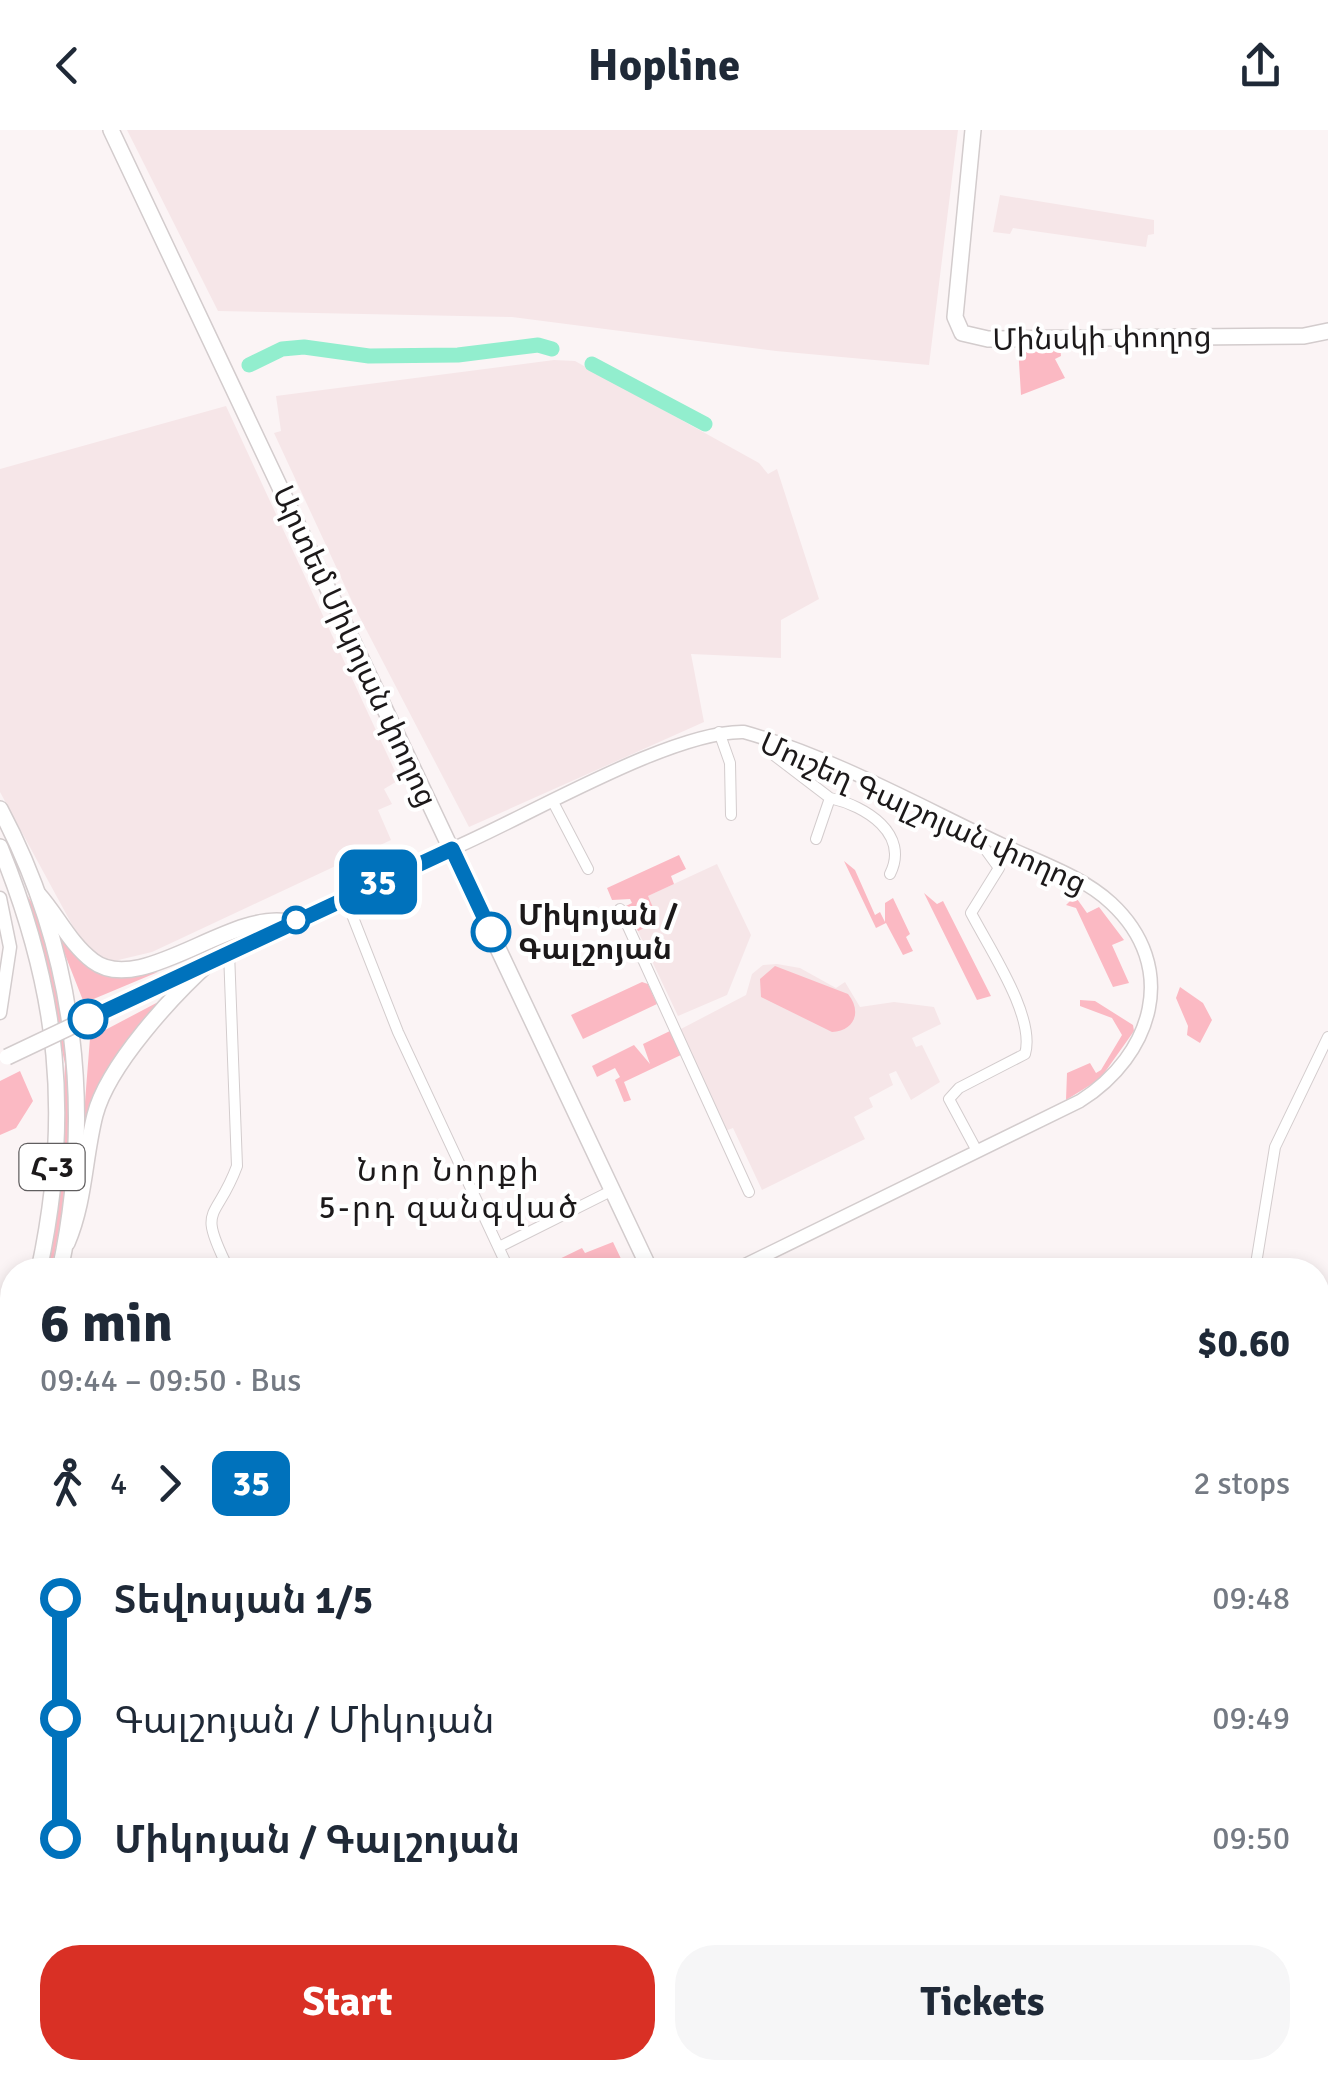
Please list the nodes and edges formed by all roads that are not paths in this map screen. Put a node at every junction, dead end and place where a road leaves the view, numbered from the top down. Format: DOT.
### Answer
graph roads {
  1 [pos="111,130"];
  2 [pos="973,130"];
  3 [pos="1328,331"];
  4 [pos="719,732"];
  5 [pos="770,740"];
  6 [pos="830,798"];
  7 [pos="554,802"];
  8 [pos="0,808"];
  9 [pos="731,815"];
  10 [pos="971,830"];
  11 [pos="816,839"];
  12 [pos="0,847"];
  13 [pos="452,849"];
  14 [pos="5,865"];
  15 [pos="588,869"];
  16 [pos="890,874"];
  17 [pos="35,890"];
  18 [pos="345,897"];
  19 [pos="0,898"];
  20 [pos="620,909"];
  21 [pos="291,923"];
  22 [pos="229,952"];
  23 [pos="211,961"];
  24 [pos="0,1014"];
  25 [pos="1328,1037"];
  26 [pos="4,1059"];
  27 [pos="976,1151"];
  28 [pos="613,1190"];
  29 [pos="749,1192"];
  30 [pos="500,1246"];
  31 [pos="64,1252"];
  32 [pos="40,1258"];
  33 [pos="63,1258"];
  34 [pos="223,1258"];
  35 [pos="504,1258"];
  36 [pos="644,1258"];
  37 [pos="758,1258"];
  38 [pos="1257,1258"];
  1 -- 13 [label="main road, Արտեմ Միկոյան փողոց"];
  2 -- 3 [label="main road, Մինսկի փողոց"];
  4 -- 5 [label="street, Մուշեղ Գալշոյան փողոց"];
  4 -- 7 [label="street, Մուշեղ Գալշոյան փողոց"];
  4 -- 9 [label="street"];
  5 -- 6 [label="street"];
  5 -- 10 [label="street, Մուշեղ Գալշոյան փողոց"];
  6 -- 11 [label="street"];
  6 -- 16 [label="street"];
  7 -- 13 [label="street, Մուշեղ Գալշոյան փողոց"];
  7 -- 15 [label="street"];
  8 -- 17 [label="main road, Հ-3"];
  10 -- 27 [label="street"];
  10 -- 27 [label="street, Մուշեղ Գալշոյան փողոց"];
  12 -- 14 [label="main road, Հ-3"];
  13 -- 18 [label="main road, Մուշեղ Գալշոյան փողոց"];
  13 -- 28 [label="main road, Արտեմ Միկոյան փողոց"];
  14 -- 32 [label="main road, Հ-3"];
  17 -- 21 [label="main road"];
  17 -- 31 [label="main road, Հ-3"];
  18 -- 21 [label="main road, Մուշեղ Գալշոյան փողոց"];
  18 -- 30 [label="street"];
  19 -- 24 [label="street"];
  20 -- 29 [label="street"];
  21 -- 22 [label="main road, Մուշեղ Գալշոյան փողոց"];
  22 -- 23 [label="main road, Մուշեղ Գալշոյան փողոց"];
  22 -- 34 [label="street"];
  23 -- 26 [label="main road, Մուշեղ Գալշոյան փողոց, bridge"];
  23 -- 31 [label="main road"];
  25 -- 38 [label="street"];
  27 -- 37 [label="street, Մուշեղ Գալշոյան փողոց"];
  28 -- 30 [label="street"];
  28 -- 36 [label="main road, Արտեմ Միկոյան փողոց"];
  30 -- 35 [label="street"];
  31 -- 33 [label="main road, Հ-3"];
}
